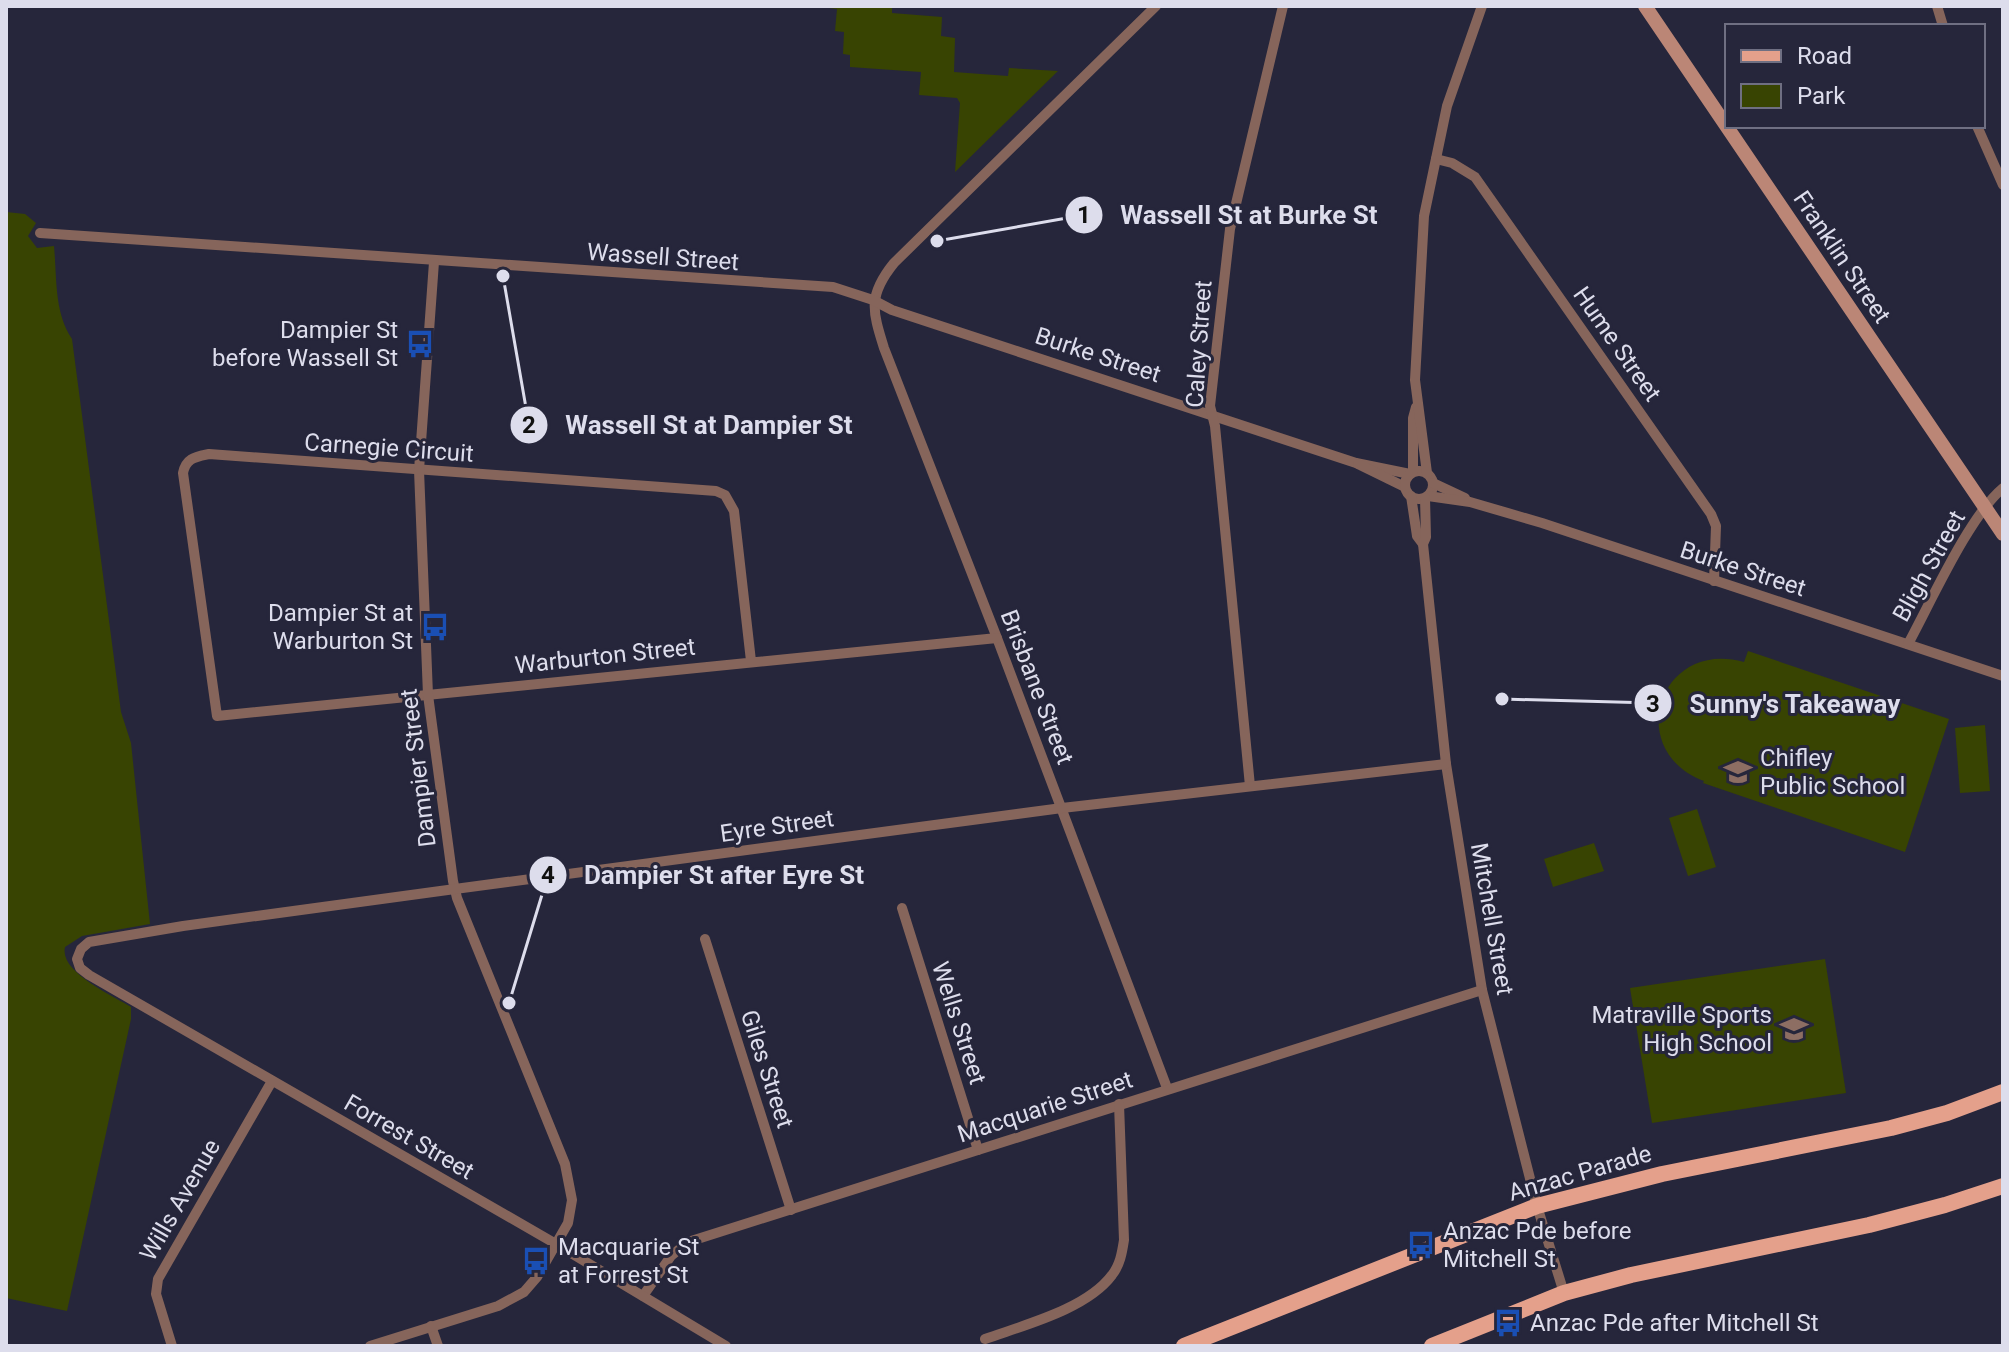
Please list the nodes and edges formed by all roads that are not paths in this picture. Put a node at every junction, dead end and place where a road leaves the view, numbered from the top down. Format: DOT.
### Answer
graph roads {
  1 [pos="1156,6"];
  2 [pos="1283,6"];
  3 [pos="1482,6"];
  4 [pos="1645,6"];
  5 [pos="1725,124"];
  6 [pos="1728,128"];
  7 [pos="1978,128"];
  8 [pos="1436,159"];
  9 [pos="2003,185"];
  10 [pos="40,233"];
  11 [pos="434,262"];
  12 [pos="873,300"];
  13 [pos="1416,405"];
  14 [pos="1211,414"];
  15 [pos="1356,463"];
  16 [pos="419,470"];
  17 [pos="1411,473"];
  18 [pos="1430,478"];
  19 [pos="2003,488"];
  20 [pos="1408,492"];
  21 [pos="1426,497"];
  22 [pos="1470,502"];
  23 [pos="1985,508"];
  24 [pos="2003,534"];
  25 [pos="1423,544"];
  26 [pos="1714,581"];
  27 [pos="997,638"];
  28 [pos="1908,644"];
  29 [pos="751,661"];
  30 [pos="2003,676"];
  31 [pos="428,695"];
  32 [pos="217,716"];
  33 [pos="1446,764"];
  34 [pos="1250,786"];
  35 [pos="1062,808"];
  36 [pos="455,889"];
  37 [pos="902,908"];
  38 [pos="705,939"];
  39 [pos="77,959"];
  40 [pos="1482,990"];
  41 [pos="272,1081"];
  42 [pos="1167,1088"];
  43 [pos="2003,1092"];
  44 [pos="1119,1104"];
  45 [pos="978,1150"];
  46 [pos="2003,1186"];
  47 [pos="1537,1206"];
  48 [pos="791,1210"];
  49 [pos="556,1244"];
  50 [pos="1564,1293"];
  51 [pos="643,1296"];
  52 [pos="431,1326"];
  53 [pos="985,1339"];
  54 [pos="172,1346"];
  55 [pos="370,1346"];
  56 [pos="438,1346"];
  57 [pos="726,1346"];
  58 [pos="1184,1346"];
  59 [pos="1432,1346"];
  1 -- 12 [label="street"];
  2 -- 14 [label="street, Caley Street"];
  3 -- 8 [label="street"];
  4 -- 5 [label="street, Franklin Street"];
  6 -- 23 [label="street, Franklin Street"];
  7 -- 9 [label="street"];
  8 -- 13 [label="street"];
  8 -- 26 [label="street, Hume Street"];
  10 -- 11 [label="street, Wassell Street"];
  11 -- 12 [label="street, Wassell Street"];
  11 -- 16 [label="street, Dampier Street"];
  12 -- 14 [label="street, Burke Street"];
  12 -- 27 [label="street, Brisbane Street"];
  13 -- 17 [label="street"];
  13 -- 18 [label="street"];
  14 -- 15 [label="street, Burke Street"];
  14 -- 34 [label="street, Caley Street"];
  15 -- 17 [label="street, Burke Street"];
  15 -- 20 [label="street, Burke Street"];
  16 -- 29 [label="street, Carnegie Circuit"];
  16 -- 31 [label="street, Dampier Street"];
  16 -- 32 [label="street, Carnegie Circuit"];
  17 -- 18 [label="street, Burke Street"];
  17 -- 20 [label="street"];
  18 -- 21 [label="street"];
  18 -- 22 [label="street, Burke Street"];
  19 -- 23 [label="street, Bligh Street"];
  20 -- 21 [label="street, Burke Street"];
  20 -- 25 [label="street, Mitchell Street"];
  21 -- 22 [label="street, Burke Street"];
  21 -- 25 [label="street, Mitchell Street"];
  22 -- 26 [label="street, Burke Street"];
  23 -- 24 [label="street, Franklin Street"];
  23 -- 28 [label="street, Bligh Street"];
  25 -- 33 [label="street, Mitchell Street"];
  26 -- 28 [label="street, Burke Street"];
  27 -- 29 [label="street, Warburton Street"];
  27 -- 35 [label="street, Brisbane Street"];
  28 -- 30 [label="street, Burke Street"];
  29 -- 31 [label="street, Warburton Street"];
  31 -- 32 [label="street, Warburton Street"];
  31 -- 36 [label="street, Dampier Street"];
  33 -- 34 [label="street, Eyre Street"];
  33 -- 40 [label="street, Mitchell Street"];
  34 -- 35 [label="street, Eyre Street"];
  35 -- 36 [label="street, Eyre Street"];
  35 -- 42 [label="street, Brisbane Street"];
  36 -- 39 [label="street, Eyre Street"];
  36 -- 49 [label="street, Dampier Street"];
  37 -- 45 [label="street, Wells Street"];
  38 -- 48 [label="street, Giles Street"];
  39 -- 41 [label="street, Forrest Street"];
  40 -- 42 [label="street, Macquarie Street"];
  40 -- 47 [label="street, Mitchell Street"];
  41 -- 49 [label="street, Forrest Street"];
  41 -- 54 [label="street, Wills Avenue"];
  42 -- 44 [label="street, Macquarie Street"];
  43 -- 47 [label="main road, Anzac Parade"];
  44 -- 45 [label="street, Macquarie Street"];
  44 -- 53 [label="street"];
  45 -- 48 [label="street, Macquarie Street"];
  46 -- 50 [label="main road"];
  47 -- 50 [label="street, Mitchell Street"];
  47 -- 58 [label="main road, Anzac Parade"];
  48 -- 51 [label="street, Macquarie Street"];
  49 -- 51 [label="street, Forrest Street"];
  49 -- 52 [label="street"];
  50 -- 59 [label="main road"];
  51 -- 57 [label="street, Forrest Street"];
  52 -- 55 [label="street"];
  52 -- 56 [label="street"];
}
